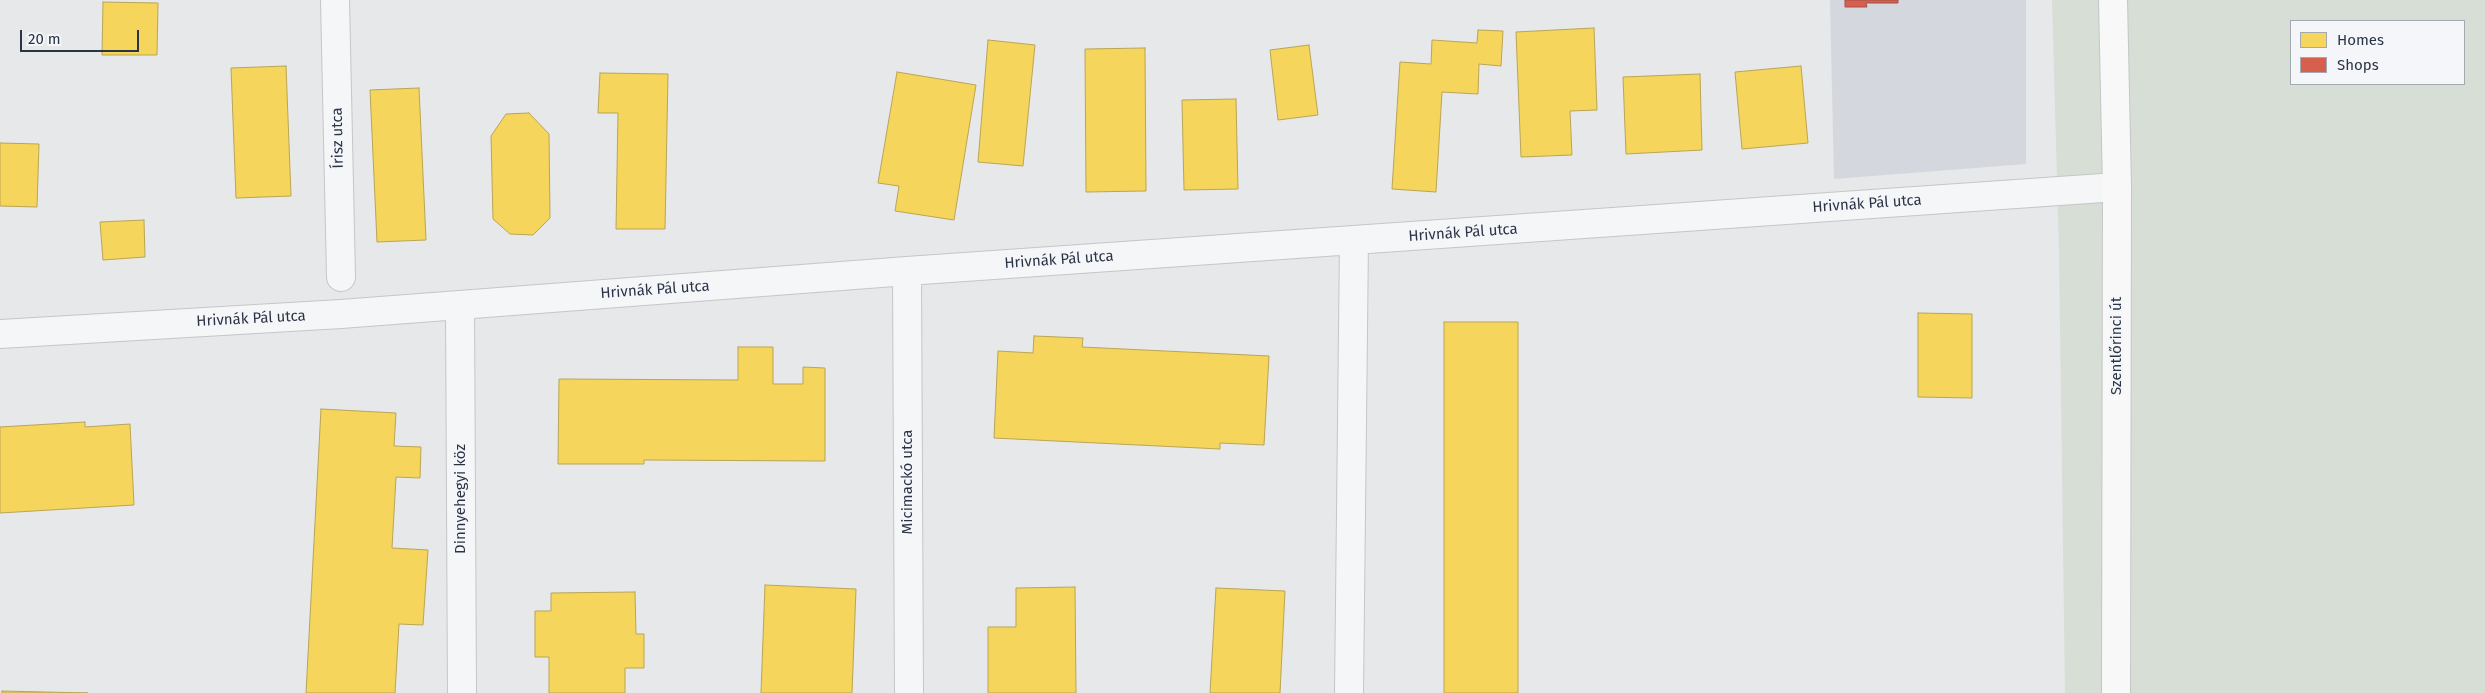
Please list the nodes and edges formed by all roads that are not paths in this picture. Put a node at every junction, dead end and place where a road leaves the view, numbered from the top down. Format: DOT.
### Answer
graph roads {
  1 [pos="335,0"];
  2 [pos="2113,0"];
  3 [pos="2117,187"];
  4 [pos="1354,240"];
  5 [pos="907,270"];
  6 [pos="341,277"];
  7 [pos="460,305"];
  8 [pos="0,334"];
  9 [pos="462,693"];
  10 [pos="908,693"];
  11 [pos="1349,693"];
  12 [pos="2116,693"];
  1 -- 6 [label="street, Írisz utca"];
  2 -- 3 [label="main road, Szentlőrinci út"];
  3 -- 4 [label="street, Hrivnák Pál utca"];
  3 -- 12 [label="main road, Szentlőrinci út"];
  4 -- 5 [label="street, Hrivnák Pál utca"];
  4 -- 11 [label="street"];
  5 -- 7 [label="street, Hrivnák Pál utca"];
  5 -- 10 [label="street, Micimackó utca"];
  7 -- 8 [label="street, Hrivnák Pál utca"];
  7 -- 9 [label="street, Dinnyehegyi köz"];
}
